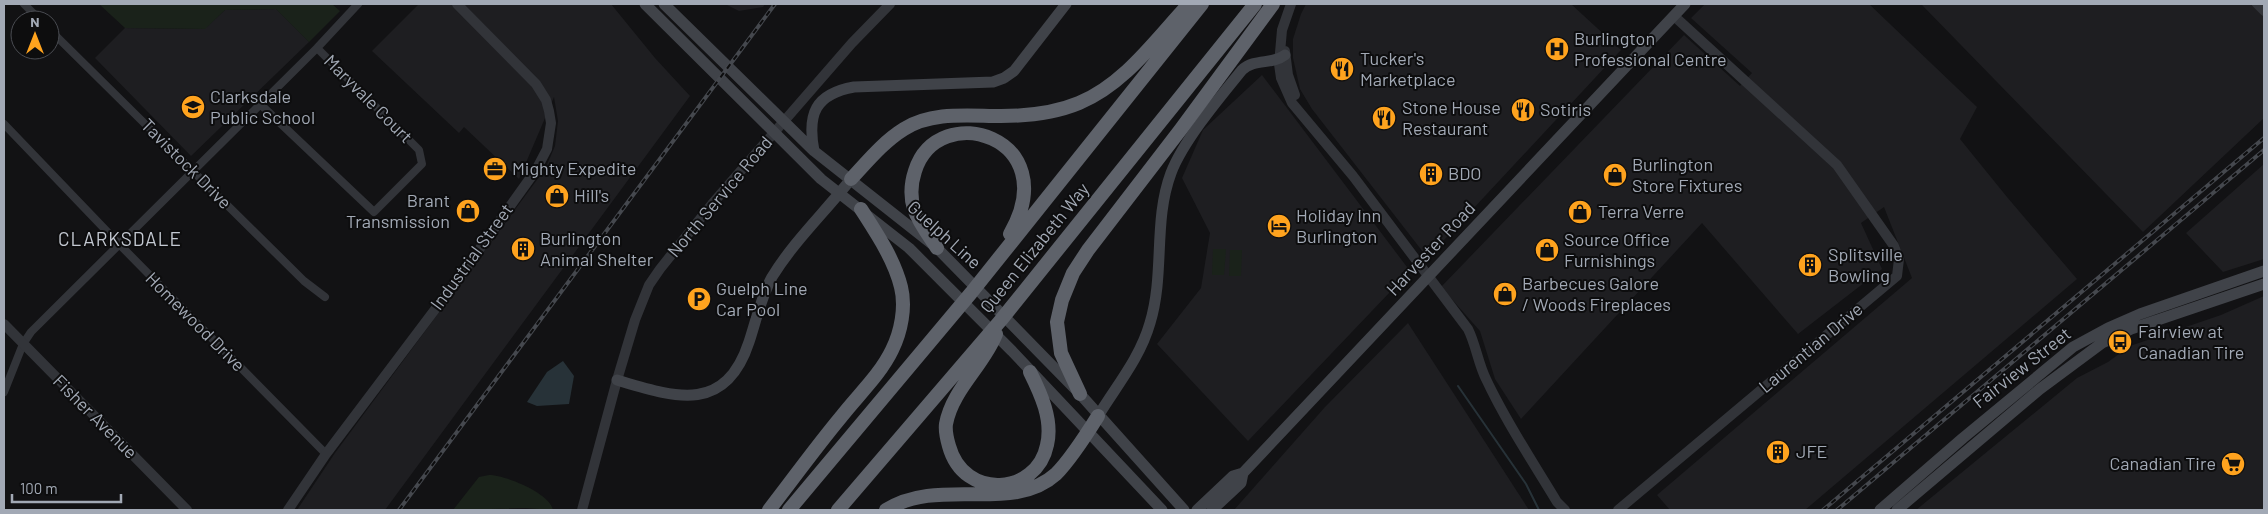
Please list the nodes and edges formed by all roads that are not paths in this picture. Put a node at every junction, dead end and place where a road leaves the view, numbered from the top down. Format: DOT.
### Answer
graph roads {
  1 [pos="358,4"];
  2 [pos="457,4"];
  3 [pos="645,4"];
  4 [pos="664,4"];
  5 [pos="890,4"];
  6 [pos="1066,4"];
  7 [pos="1189,4"];
  8 [pos="1202,4"];
  9 [pos="1254,4"];
  10 [pos="1273,4"];
  11 [pos="1291,4"];
  12 [pos="1298,4"];
  13 [pos="1685,4"];
  14 [pos="2256,4"];
  15 [pos="2264,12"];
  16 [pos="1674,16"];
  17 [pos="60,40"];
  18 [pos="317,48"];
  19 [pos="1282,58"];
  20 [pos="259,103"];
  21 [pos="4,124"];
  22 [pos="814,150"];
  23 [pos="193,171"];
  24 [pos="851,179"];
  25 [pos="840,194"];
  26 [pos="861,209"];
  27 [pos="120,245"];
  28 [pos="937,248"];
  29 [pos="2264,271"];
  30 [pos="1430,276"];
  31 [pos="2264,284"];
  32 [pos="971,292"];
  33 [pos="324,297"];
  34 [pos="1001,320"];
  35 [pos="4,324"];
  36 [pos="24,344"];
  37 [pos="1030,372"];
  38 [pos="617,380"];
  39 [pos="4,392"];
  40 [pos="1080,394"];
  41 [pos="1098,416"];
  42 [pos="1088,432"];
  43 [pos="326,454"];
  44 [pos="1243,473"];
  45 [pos="1226,496"];
  46 [pos="187,510"];
  47 [pos="288,510"];
  48 [pos="582,510"];
  49 [pos="769,510"];
  50 [pos="789,510"];
  51 [pos="838,510"];
  52 [pos="886,510"];
  53 [pos="1162,510"];
  54 [pos="1184,510"];
  55 [pos="1197,510"];
  56 [pos="1212,510"];
  57 [pos="1218,510"];
  58 [pos="1565,510"];
  59 [pos="1618,510"];
  60 [pos="1880,510"];
  61 [pos="1897,510"];
  1 -- 18 [label="street"];
  2 -- 43 [label="street, Industrial Street"];
  3 -- 25 [label="main road, Guelph Line"];
  4 -- 22 [label="main road, Guelph Line"];
  5 -- 38 [label="street, North Service Road"];
  6 -- 22 [label="main road"];
  7 -- 24 [label="highway"];
  8 -- 32 [label="highway, Queen Elizabeth Way"];
  9 -- 34 [label="highway, Queen Elizabeth Way"];
  10 -- 40 [label="highway"];
  11 -- 19 [label="street"];
  12 -- 19 [label="street"];
  13 -- 16 [label="main road, Harvester Road"];
  14 -- 15 [label="street"];
  16 -- 30 [label="main road, Harvester Road"];
  16 -- 59 [label="street, Laurentian Drive"];
  17 -- 23 [label="street, Tavistock Drive"];
  18 -- 20 [label="street"];
  18 -- 20 [label="street, Maryvale Court"];
  19 -- 30 [label="street"];
  19 -- 41 [label="main road"];
  20 -- 23 [label="street"];
  21 -- 27 [label="street, Homewood Drive"];
  22 -- 24 [label="main road, Guelph Line"];
  23 -- 27 [label="street"];
  23 -- 33 [label="street, Tavistock Drive"];
  24 -- 25 [label="main road"];
  24 -- 28 [label="main road, Guelph Line"];
  25 -- 26 [label="main road, Guelph Line"];
  25 -- 38 [label="main road"];
  26 -- 37 [label="main road, Guelph Line"];
  26 -- 49 [label="highway"];
  27 -- 36 [label="street"];
  27 -- 43 [label="street, Homewood Drive"];
  28 -- 32 [label="highway"];
  28 -- 40 [label="main road, Guelph Line"];
  29 -- 60 [label="main road, Fairview Street"];
  30 -- 44 [label="main road, Harvester Road"];
  30 -- 58 [label="street"];
  31 -- 61 [label="main road, Fairview Street"];
  32 -- 50 [label="highway, Queen Elizabeth Way"];
  34 -- 37 [label="highway"];
  34 -- 51 [label="highway, Queen Elizabeth Way"];
  35 -- 36 [label="street, Fisher Avenue"];
  36 -- 39 [label="street"];
  36 -- 46 [label="street, Fisher Avenue"];
  37 -- 42 [label="main road, Guelph Line"];
  38 -- 48 [label="street, North Service Road"];
  40 -- 41 [label="main road, Guelph Line"];
  41 -- 42 [label="highway"];
  41 -- 54 [label="main road, Guelph Line"];
  42 -- 52 [label="highway"];
  42 -- 53 [label="main road, Guelph Line"];
  43 -- 47 [label="street, Industrial Street"];
  44 -- 45 [label="main road, Harvester Road"];
  44 -- 55 [label="main road, Harvester Road"];
  45 -- 56 [label="main road, Harvester Road"];
  45 -- 57 [label="main road"];
}
